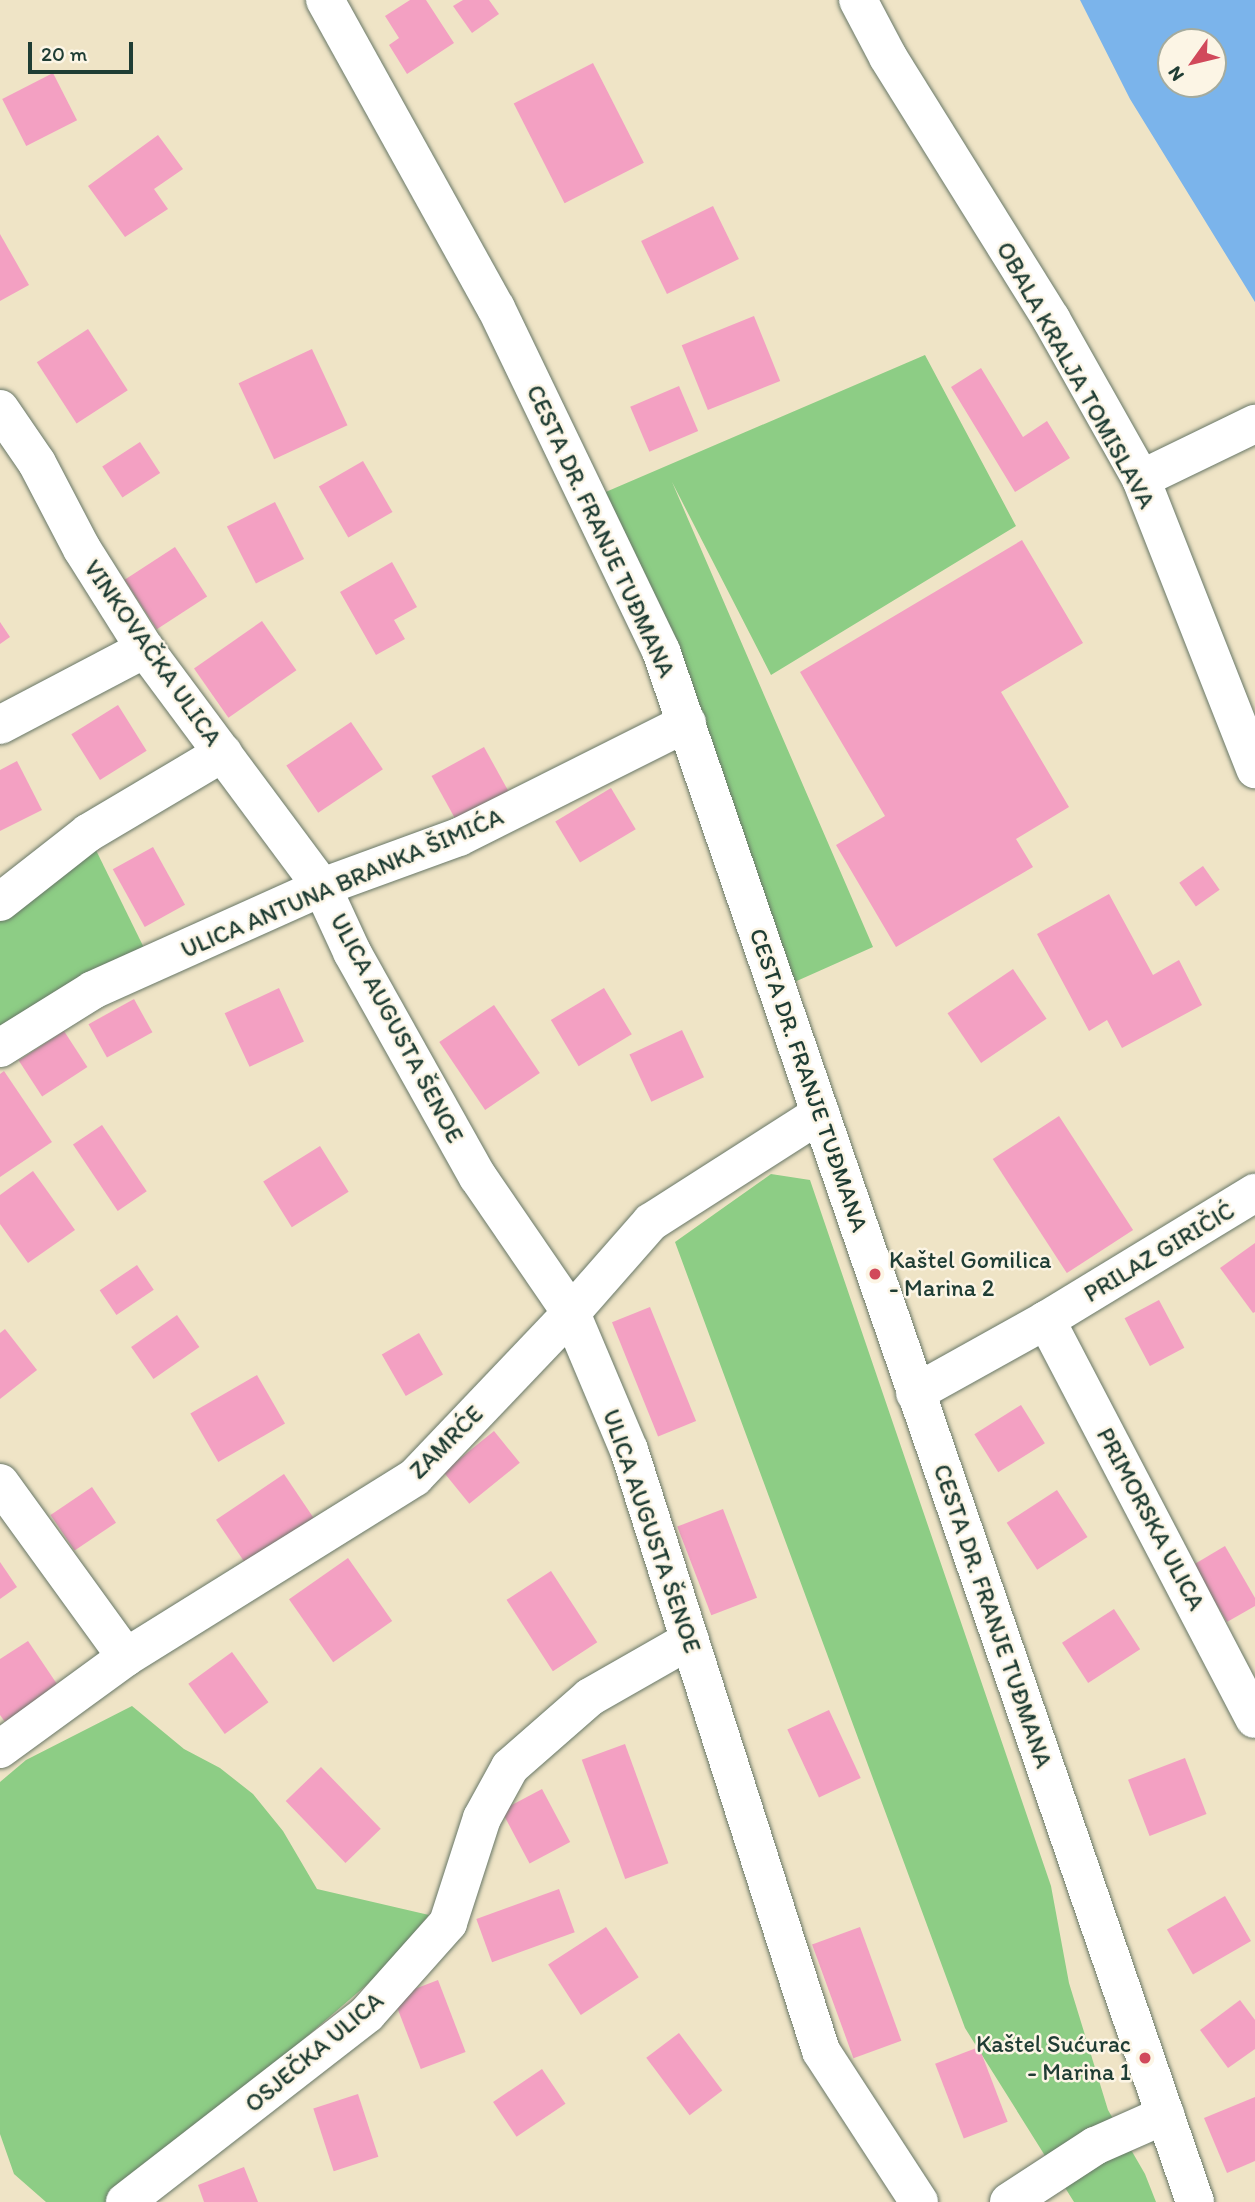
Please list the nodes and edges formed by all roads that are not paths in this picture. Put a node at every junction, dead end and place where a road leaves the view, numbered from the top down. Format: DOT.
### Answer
graph roads {
  1 [pos="325,0"];
  2 [pos="858,0"];
  3 [pos="0,409"];
  4 [pos="1255,424"];
  5 [pos="1141,479"];
  6 [pos="145,649"];
  7 [pos="687,723"];
  8 [pos="0,725"];
  9 [pos="223,753"];
  10 [pos="1255,769"];
  11 [pos="322,887"];
  12 [pos="0,902"];
  13 [pos="0,1048"];
  14 [pos="820,1114"];
  15 [pos="1255,1193"];
  16 [pos="572,1313"];
  17 [pos="1046,1320"];
  18 [pos="915,1393"];
  19 [pos="0,1483"];
  20 [pos="690,1640"];
  21 [pos="125,1657"];
  22 [pos="1255,1718"];
  23 [pos="0,1749"];
  24 [pos="1165,2115"];
  25 [pos="125,2202"];
  26 [pos="919,2202"];
  27 [pos="1009,2202"];
  28 [pos="1195,2202"];
  1 -- 7 [label="street, CESTA DR. FRANJE TUĐMANA"];
  2 -- 5 [label="street, OBALA KRALJA TOMISLAVA"];
  3 -- 6 [label="street, VINKOVAČKA ULICA"];
  4 -- 5 [label="street"];
  5 -- 10 [label="street, OBALA KRALJA TOMISLAVA"];
  6 -- 8 [label="street"];
  6 -- 9 [label="street, VINKOVAČKA ULICA"];
  7 -- 11 [label="street, ULICA ANTUNA BRANKA ŠIMIĆA"];
  7 -- 14 [label="street, CESTA DR. FRANJE TUĐMANA"];
  9 -- 11 [label="street, VINKOVAČKA ULICA"];
  9 -- 12 [label="street"];
  11 -- 13 [label="street, ULICA ANTUNA BRANKA ŠIMIĆA"];
  11 -- 16 [label="street, ULICA AUGUSTA ŠENOE"];
  14 -- 16 [label="street, ZAMRĆE"];
  14 -- 18 [label="street, CESTA DR. FRANJE TUĐMANA"];
  15 -- 17 [label="street, PRILAZ GIRIČIĆ"];
  16 -- 20 [label="street, ULICA AUGUSTA ŠENOE"];
  16 -- 21 [label="street, ZAMRĆE"];
  17 -- 18 [label="street, PRILAZ GIRIČIĆ"];
  17 -- 22 [label="street, PRIMORSKA ULICA"];
  18 -- 24 [label="street, CESTA DR. FRANJE TUĐMANA"];
  19 -- 21 [label="street"];
  20 -- 25 [label="street, OSJEČKA ULICA"];
  20 -- 26 [label="street, ULICA AUGUSTA ŠENOE"];
  21 -- 23 [label="street, ZAMRĆE"];
  24 -- 27 [label="street"];
  24 -- 28 [label="street, CESTA DR. FRANJE TUĐMANA"];
}
